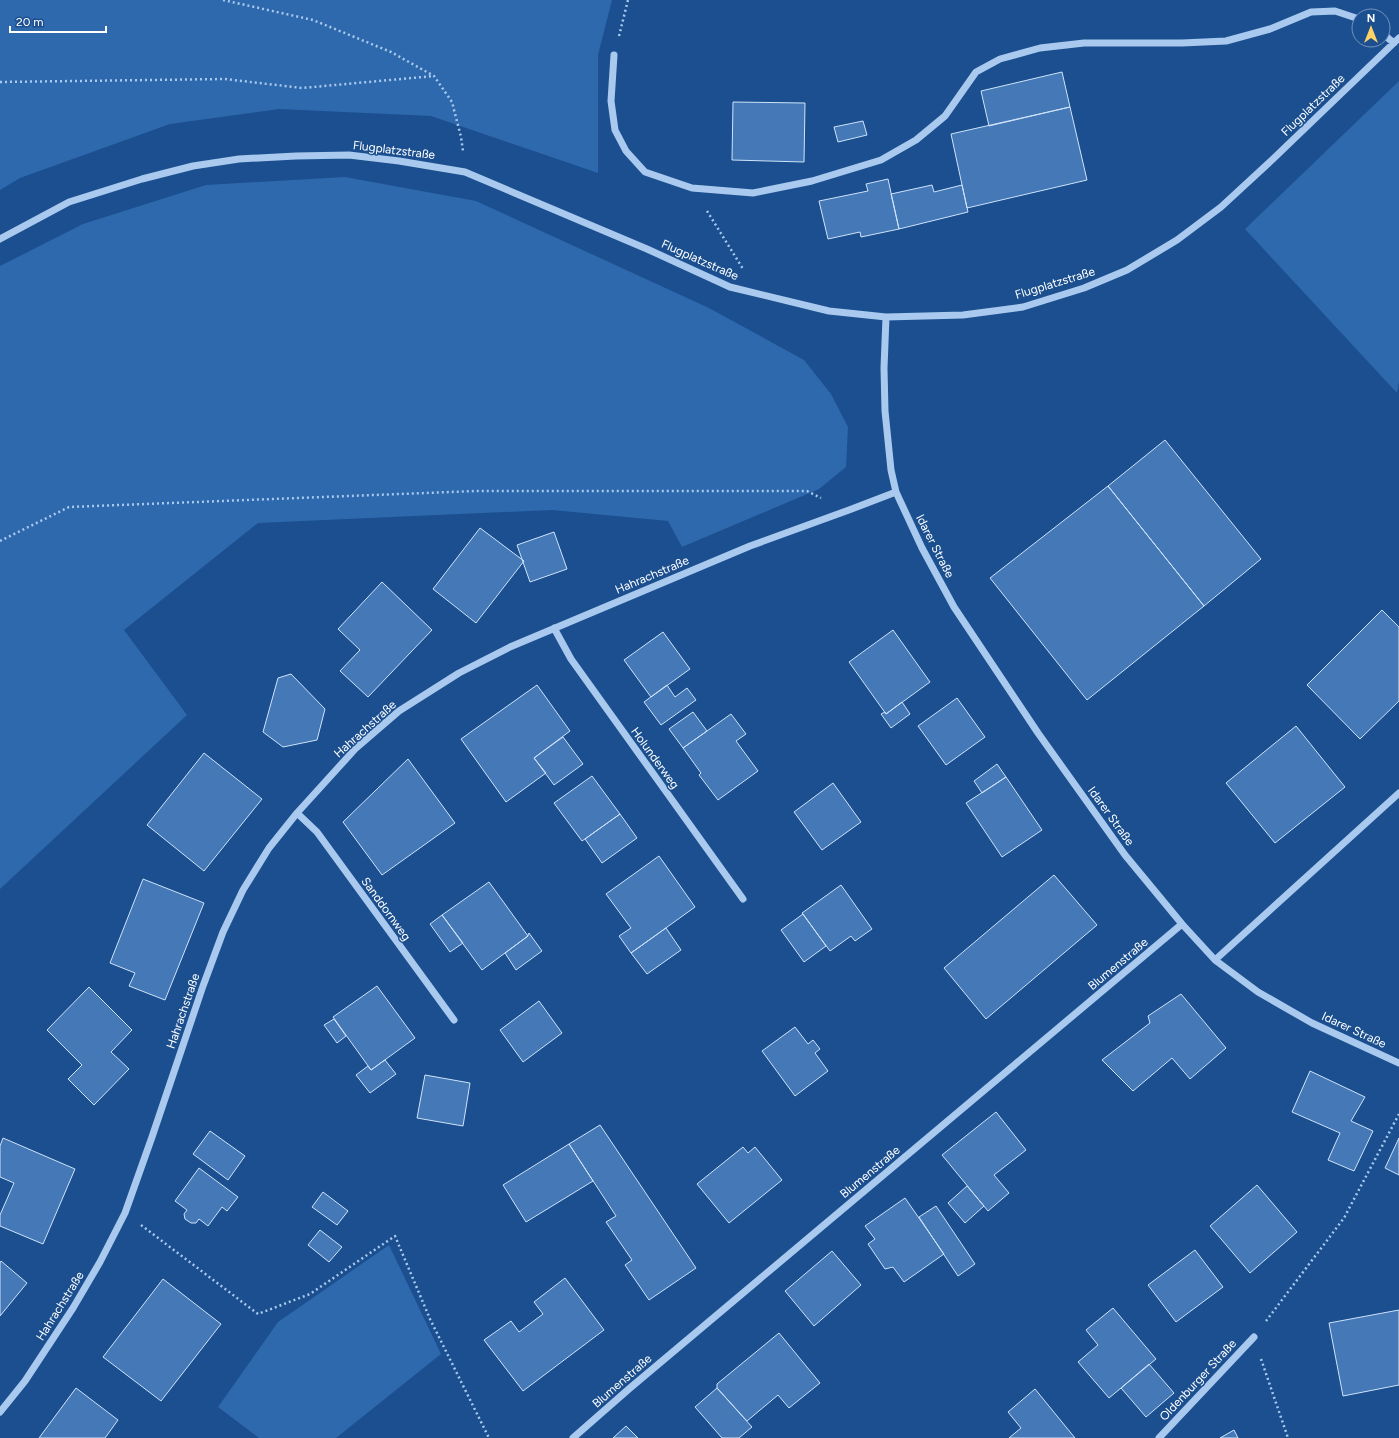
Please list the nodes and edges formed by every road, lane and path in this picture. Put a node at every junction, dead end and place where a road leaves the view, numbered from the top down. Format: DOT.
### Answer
graph roads {
  1 [pos="223,0"];
  2 [pos="628,0"];
  3 [pos="1351,16"];
  4 [pos="1396,40"];
  5 [pos="614,55"];
  6 [pos="434,76"];
  7 [pos="0,82"];
  8 [pos="465,172"];
  9 [pos="692,188"];
  10 [pos="0,239"];
  11 [pos="760,295"];
  12 [pos="886,317"];
  13 [pos="896,492"];
  14 [pos="849,510"];
  15 [pos="0,541"];
  16 [pos="554,628"];
  17 [pos="1399,793"];
  18 [pos="297,813"];
  19 [pos="743,899"];
  20 [pos="1182,924"];
  21 [pos="1215,960"];
  22 [pos="454,1020"];
  23 [pos="1399,1063"];
  24 [pos="1399,1114"];
  25 [pos="124,1213"];
  26 [pos="1254,1337"];
  27 [pos="0,1412"];
  28 [pos="489,1438"];
  29 [pos="573,1438"];
  30 [pos="1159,1438"];
  31 [pos="1288,1438"];
  1 -- 6 [label="path"];
  2 -- 5 [label="path"];
  3 -- 9 [label="street"];
  4 -- 12 [label="street, Flugplatzstraße"];
  5 -- 9 [label="street"];
  6 -- 7 [label="path"];
  6 -- 8 [label="path"];
  8 -- 10 [label="street, Flugplatzstraße"];
  8 -- 11 [label="street, Flugplatzstraße"];
  9 -- 11 [label="path"];
  11 -- 12 [label="street, Flugplatzstraße"];
  12 -- 13 [label="street"];
  13 -- 14 [label="street, Hahrachstraße"];
  13 -- 20 [label="street, Idarer Straße"];
  14 -- 15 [label="path"];
  14 -- 16 [label="street, Hahrachstraße"];
  16 -- 18 [label="street, Hahrachstraße"];
  16 -- 19 [label="street, Holunderweg"];
  17 -- 21 [label="street"];
  18 -- 22 [label="street, Sanddornweg"];
  18 -- 25 [label="street, Hahrachstraße"];
  20 -- 21 [label="street, Idarer Straße"];
  20 -- 29 [label="street, Blumenstraße"];
  21 -- 23 [label="street, Idarer Straße"];
  24 -- 26 [label="path"];
  25 -- 27 [label="street, Hahrachstraße"];
  25 -- 28 [label="path"];
  26 -- 30 [label="street, Oldenburger Straße"];
  26 -- 31 [label="path"];
}
